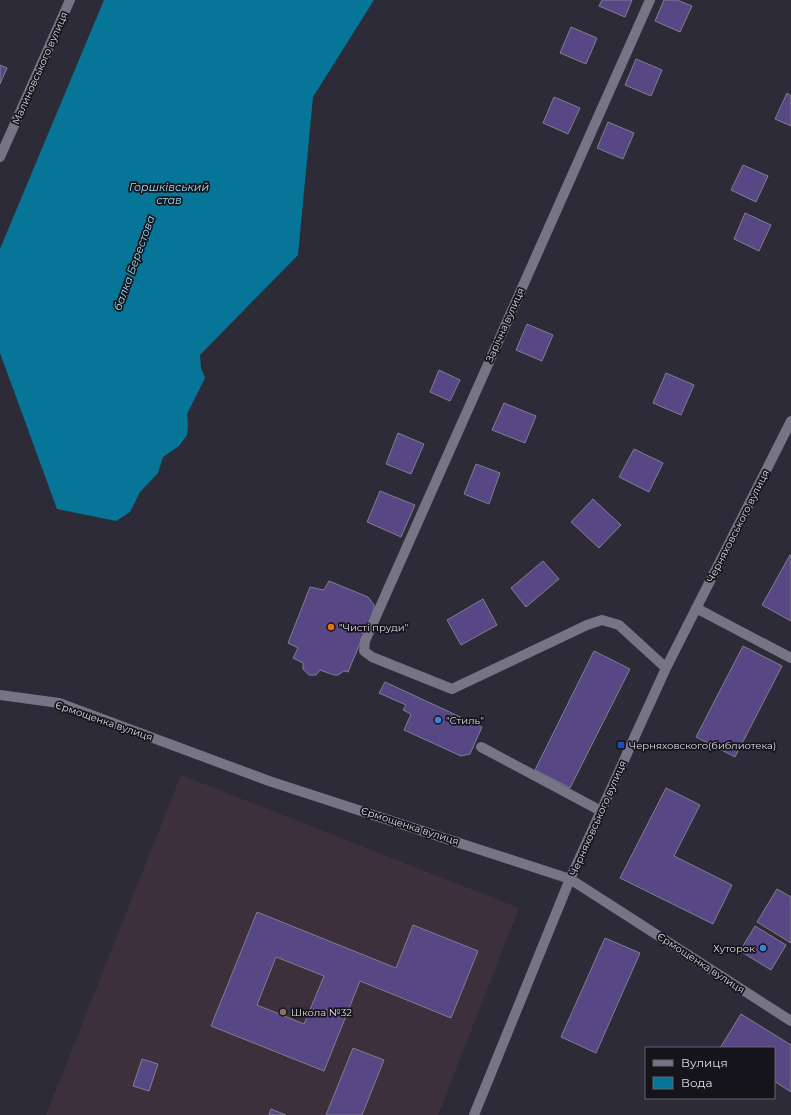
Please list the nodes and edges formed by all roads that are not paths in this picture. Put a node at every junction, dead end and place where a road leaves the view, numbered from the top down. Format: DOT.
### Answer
graph roads {
  1 [pos="70,0"];
  2 [pos="650,0"];
  3 [pos="0,157"];
  4 [pos="791,421"];
  5 [pos="696,608"];
  6 [pos="791,658"];
  7 [pos="666,668"];
  8 [pos="0,695"];
  9 [pos="481,747"];
  10 [pos="601,811"];
  11 [pos="570,878"];
  12 [pos="791,1021"];
  13 [pos="474,1115"];
  1 -- 3 [label="street, Малиновського вулиця"];
  2 -- 7 [label="street, Зарічна вулиця"];
  4 -- 5 [label="street, Черняховського вулиця"];
  5 -- 6 [label="street"];
  5 -- 7 [label="street, Черняховського вулиця"];
  7 -- 10 [label="street, Черняховського вулиця"];
  8 -- 11 [label="street, Єрмощенка вулиця"];
  9 -- 10 [label="street"];
  10 -- 11 [label="street, Черняховського вулиця"];
  11 -- 12 [label="street, Єрмощенка вулиця"];
  11 -- 13 [label="street, Черняховського вулиця"];
}
